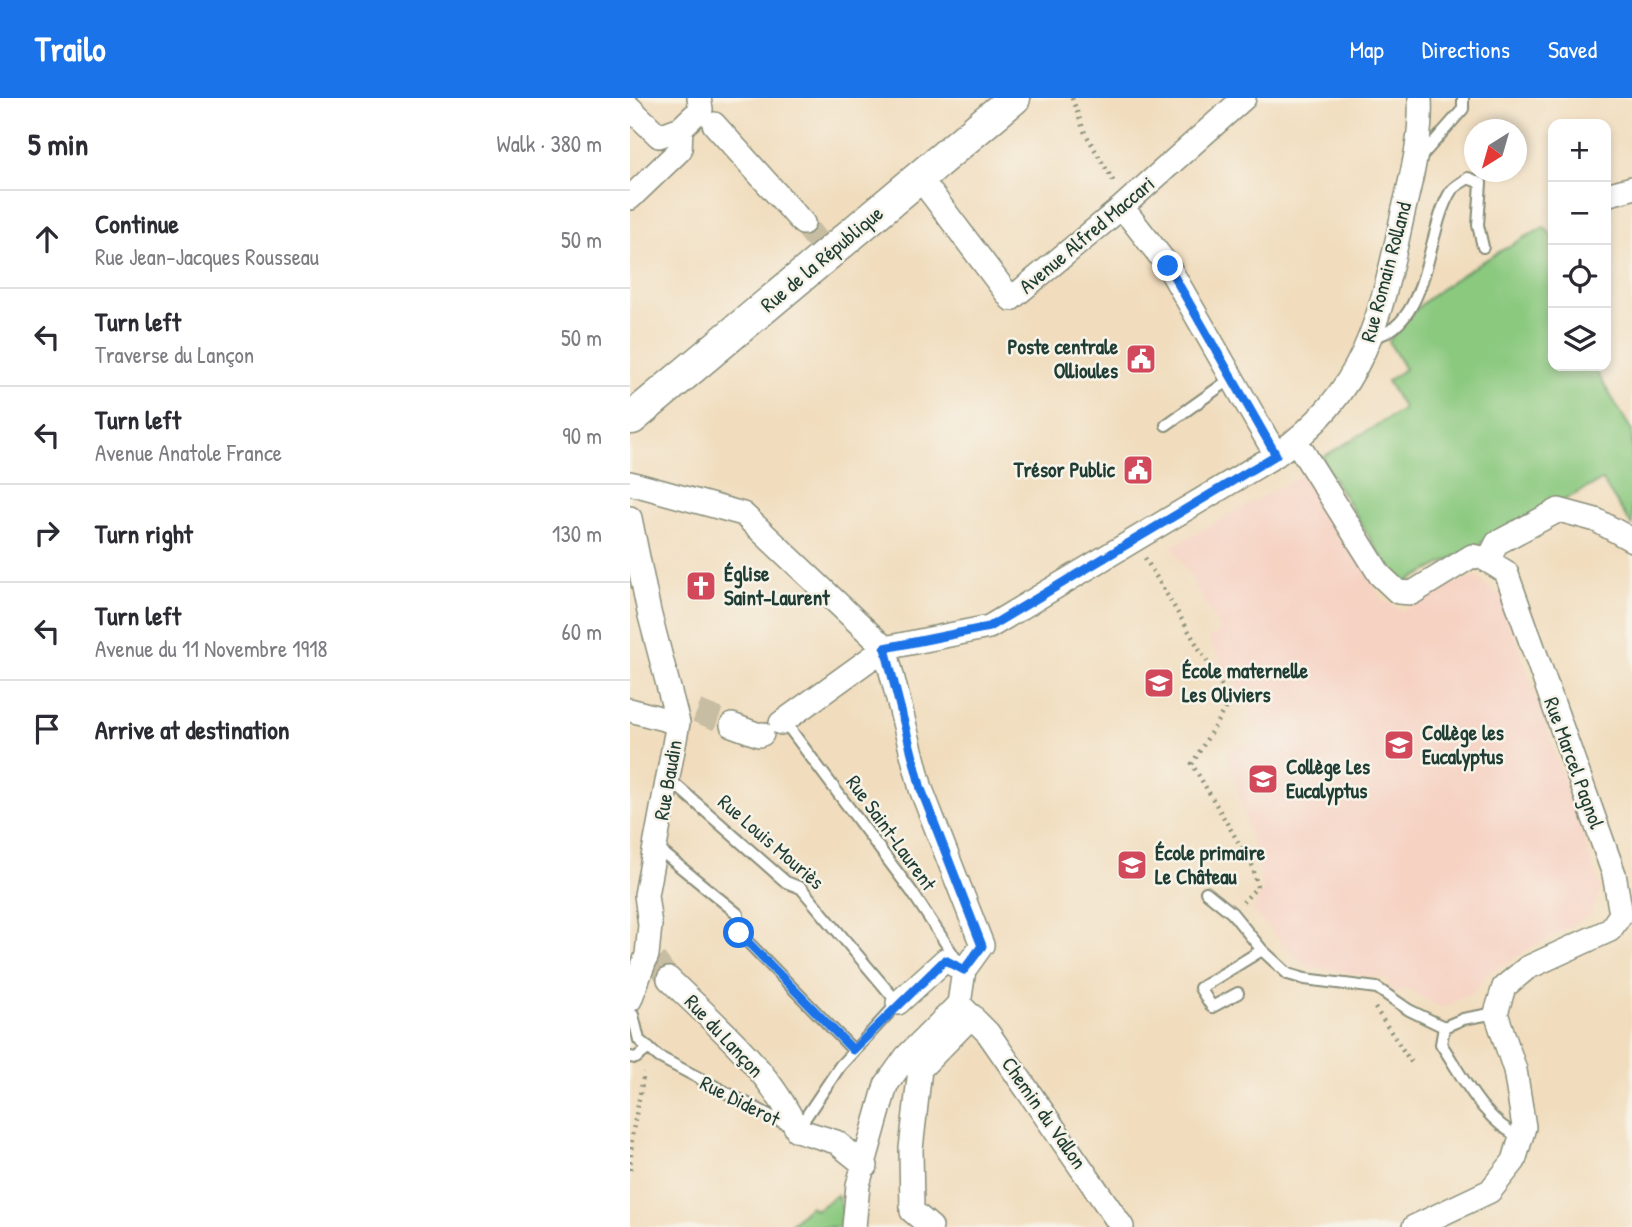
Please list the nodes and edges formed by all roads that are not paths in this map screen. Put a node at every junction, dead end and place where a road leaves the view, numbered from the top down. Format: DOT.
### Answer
graph roads {
  1 [pos="1014,98"];
  2 [pos="1244,98"];
  3 [pos="1420,98"];
  4 [pos="1463,98"];
  5 [pos="630,107"];
  6 [pos="707,109"];
  7 [pos="681,128"];
  8 [pos="1414,165"];
  9 [pos="919,177"];
  10 [pos="1632,188"];
  11 [pos="1611,194"];
  12 [pos="630,198"];
  13 [pos="1124,205"];
  14 [pos="803,223"];
  15 [pos="1483,247"];
  16 [pos="1372,337"];
  17 [pos="1232,378"];
  18 [pos="631,419"];
  19 [pos="1166,425"];
  20 [pos="1296,441"];
  21 [pos="1276,455"];
  22 [pos="630,483"];
  23 [pos="630,518"];
  24 [pos="1632,540"];
  25 [pos="1488,561"];
  26 [pos="885,648"];
  27 [pos="630,710"];
  28 [pos="687,717"];
  29 [pos="732,725"];
  30 [pos="776,726"];
  31 [pos="669,779"];
  32 [pos="656,847"];
  33 [pos="1206,892"];
  34 [pos="1262,950"];
  35 [pos="964,970"];
  36 [pos="670,979"];
  37 [pos="1238,993"];
  38 [pos="898,1003"];
  39 [pos="631,1010"];
  40 [pos="965,1010"];
  41 [pos="1496,1013"];
  42 [pos="1444,1027"];
  43 [pos="649,1048"];
  44 [pos="853,1050"];
  45 [pos="630,1057"];
  46 [pos="913,1063"];
  47 [pos="797,1130"];
  48 [pos="1521,1138"];
  49 [pos="866,1166"];
  50 [pos="1122,1226"];
  51 [pos="854,1227"];
  52 [pos="931,1227"];
  53 [pos="1414,1227"];
  1 -- 9 [label="main road, Rue de la République"];
  2 -- 13 [label="street, Avenue Alfred Maccari"];
  3 -- 8 [label="street, Rue Romain Rolland"];
  4 -- 8 [label="lane"];
  5 -- 7 [label="street"];
  6 -- 7 [label="street"];
  6 -- 14 [label="street"];
  7 -- 12 [label="street"];
  8 -- 16 [label="street, Rue Romain Rolland"];
  9 -- 13 [label="street, Avenue Alfred Maccari"];
  9 -- 18 [label="main road, Rue de la République"];
  10 -- 11 [label="street"];
  13 -- 17 [label="street"];
  15 -- 16 [label="lane"];
  16 -- 20 [label="street, Rue Romain Rolland"];
  17 -- 19 [label="lane"];
  17 -- 21 [label="street"];
  20 -- 21 [label="street, Rue Romain Rolland"];
  20 -- 25 [label="street"];
  21 -- 26 [label="street, Rue Romain Rolland"];
  22 -- 26 [label="street"];
  23 -- 28 [label="street"];
  24 -- 25 [label="street"];
  25 -- 41 [label="street, Rue Marcel Pagnol"];
  26 -- 30 [label="street"];
  26 -- 35 [label="street"];
  27 -- 28 [label="street"];
  28 -- 31 [label="street, Rue Baudin"];
  29 -- 30 [label="street"];
  30 -- 35 [label="lane, Rue Saint-Laurent"];
  31 -- 32 [label="street, Rue Baudin"];
  31 -- 38 [label="lane, Rue Louis Mouriès"];
  32 -- 39 [label="street, Rue Baudin"];
  32 -- 44 [label="lane"];
  33 -- 34 [label="lane"];
  34 -- 37 [label="lane"];
  34 -- 42 [label="lane"];
  35 -- 38 [label="street"];
  35 -- 40 [label="street"];
  36 -- 47 [label="street, Rue du Lançon"];
  38 -- 44 [label="lane"];
  39 -- 43 [label="lane, Rue Diderot"];
  40 -- 46 [label="street"];
  40 -- 50 [label="street, Chemin du Vallon"];
  41 -- 42 [label="lane"];
  41 -- 48 [label="street"];
  42 -- 48 [label="lane"];
  43 -- 45 [label="lane"];
  43 -- 47 [label="lane, Rue Diderot"];
  44 -- 47 [label="lane"];
  46 -- 49 [label="street"];
  46 -- 52 [label="street"];
  47 -- 49 [label="street, Rue Diderot"];
  48 -- 53 [label="street"];
  49 -- 51 [label="street"];
}
